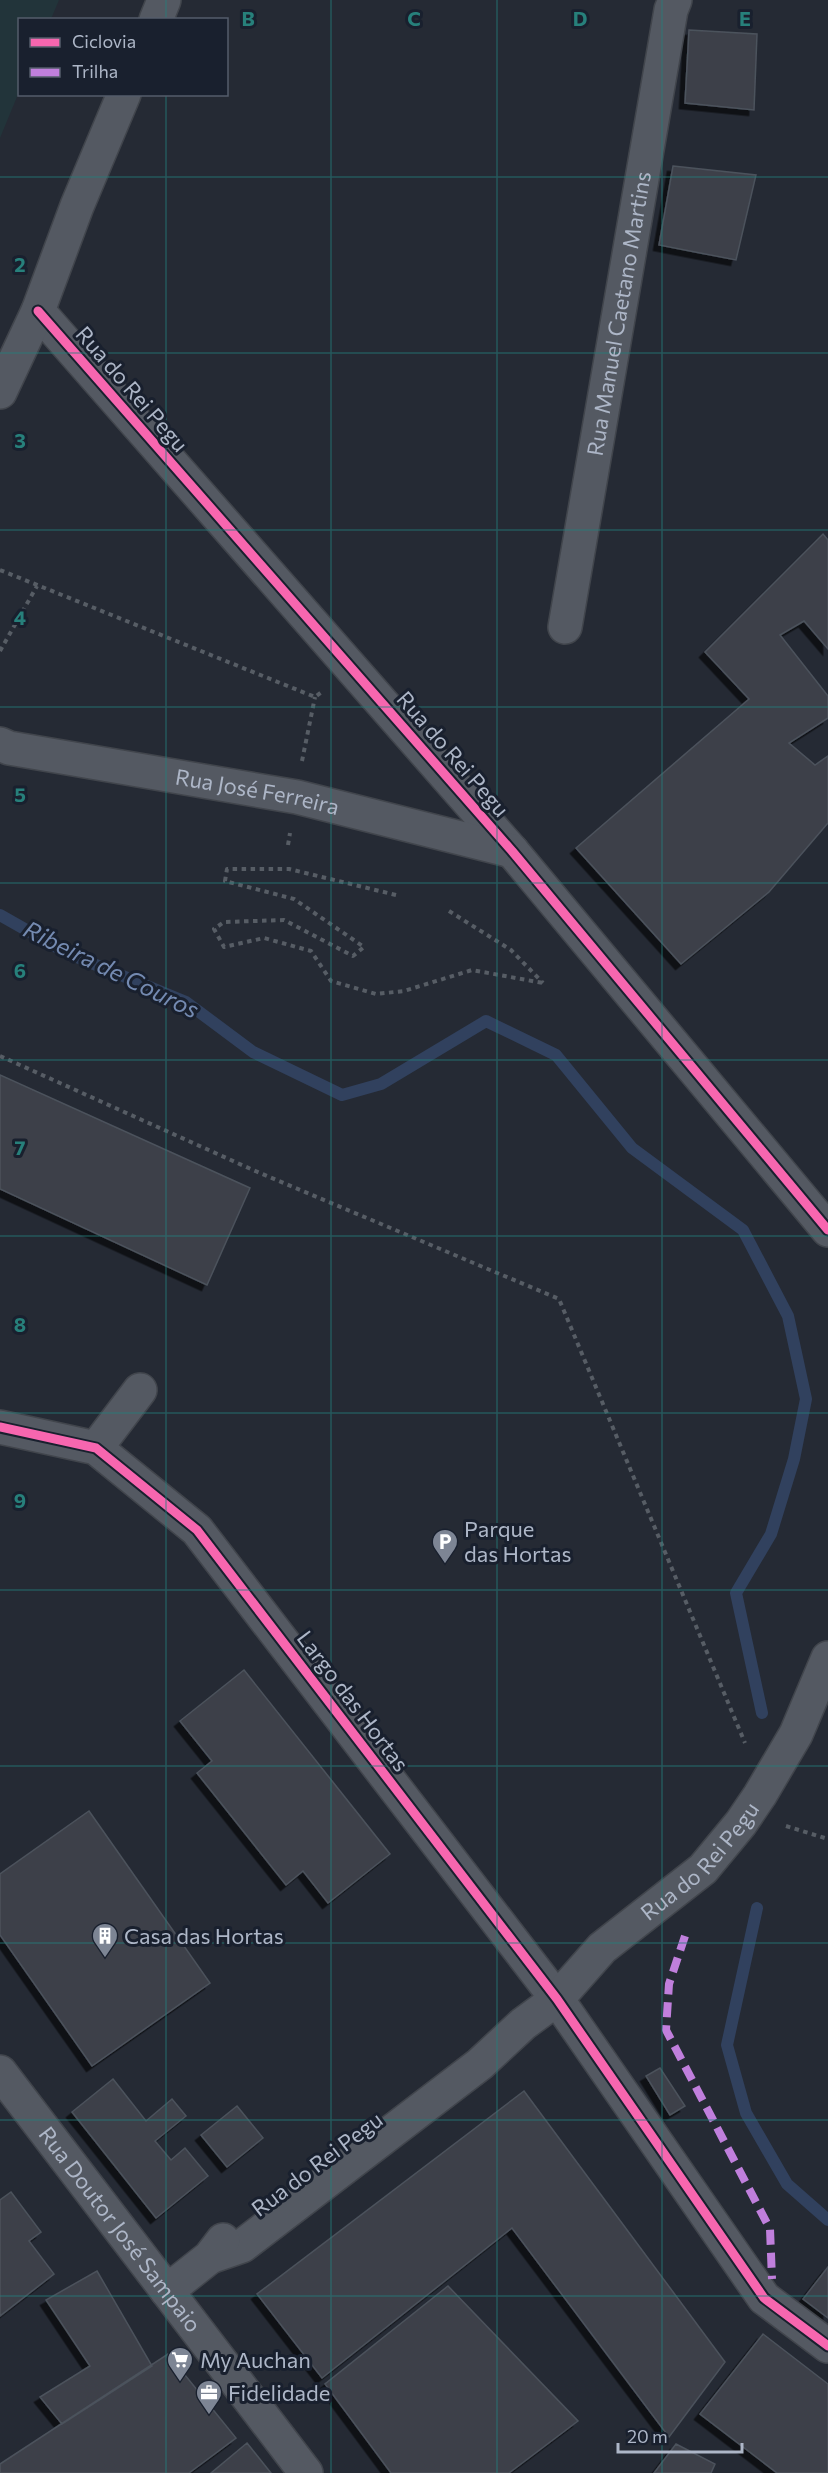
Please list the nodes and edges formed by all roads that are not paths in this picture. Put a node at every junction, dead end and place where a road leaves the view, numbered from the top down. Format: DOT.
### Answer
graph roads {
  1 [pos="164,0"];
  2 [pos="675,0"];
  3 [pos="157,18"];
  4 [pos="123,96"];
  5 [pos="38,312"];
  6 [pos="0,392"];
  7 [pos="565,627"];
  8 [pos="0,744"];
  9 [pos="512,851"];
  10 [pos="828,1230"];
  11 [pos="140,1390"];
  12 [pos="0,1427"];
  13 [pos="96,1448"];
  14 [pos="828,1658"];
  15 [pos="557,2000"];
  16 [pos="0,2072"];
  17 [pos="167,2291"];
  18 [pos="828,2346"];
  19 [pos="306,2473"];
  1 -- 3 [label="street"];
  2 -- 7 [label="street, Rua Manuel Caetano Martins"];
  4 -- 5 [label="street"];
  5 -- 6 [label="street"];
  5 -- 9 [label="street, Rua do Rei Pegu"];
  8 -- 9 [label="street, Rua José Ferreira"];
  9 -- 10 [label="street, Rua do Rei Pegu"];
  11 -- 13 [label="street"];
  12 -- 13 [label="street"];
  13 -- 15 [label="street, Largo das Hortas"];
  14 -- 15 [label="street, Rua do Rei Pegu"];
  15 -- 17 [label="street, Rua do Rei Pegu"];
  15 -- 18 [label="street, Largo das Hortas"];
  16 -- 17 [label="street, Rua Doutor José Sampaio"];
  17 -- 19 [label="street, Rua Doutor José Sampaio"];
}
